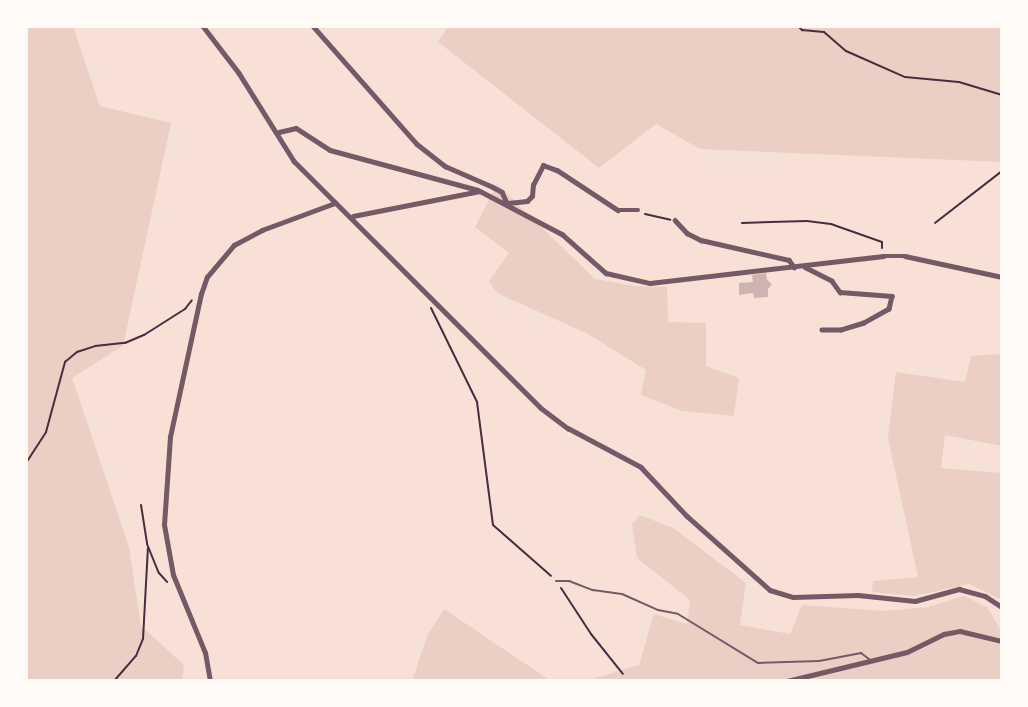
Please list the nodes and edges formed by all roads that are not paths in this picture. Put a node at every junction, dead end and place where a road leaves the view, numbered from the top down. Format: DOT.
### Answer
graph roads {
  1 [pos="203,26"];
  2 [pos="313,26"];
  3 [pos="279,132"];
  4 [pos="480,191"];
  5 [pos="336,202"];
  6 [pos="508,203"];
  7 [pos="638,210"];
  8 [pos="352,216"];
  9 [pos="675,220"];
  10 [pos="804,267"];
  11 [pos="795,268"];
  12 [pos="1002,277"];
  13 [pos="822,330"];
  14 [pos="556,581"];
  15 [pos="1002,607"];
  16 [pos="1002,641"];
  17 [pos="871,660"];
  18 [pos="210,681"];
  19 [pos="787,681"];
  1 -- 3 [label="street"];
  2 -- 6 [label="street"];
  3 -- 4 [label="street"];
  3 -- 5 [label="street"];
  4 -- 6 [label="street"];
  4 -- 8 [label="street"];
  5 -- 8 [label="street"];
  5 -- 18 [label="street"];
  6 -- 7 [label="street"];
  6 -- 11 [label="street"];
  8 -- 15 [label="street"];
  9 -- 11 [label="street"];
  10 -- 11 [label="street"];
  10 -- 12 [label="street"];
  10 -- 13 [label="street"];
  14 -- 17 [label="lane"];
  16 -- 17 [label="street"];
  17 -- 19 [label="street"];
}
